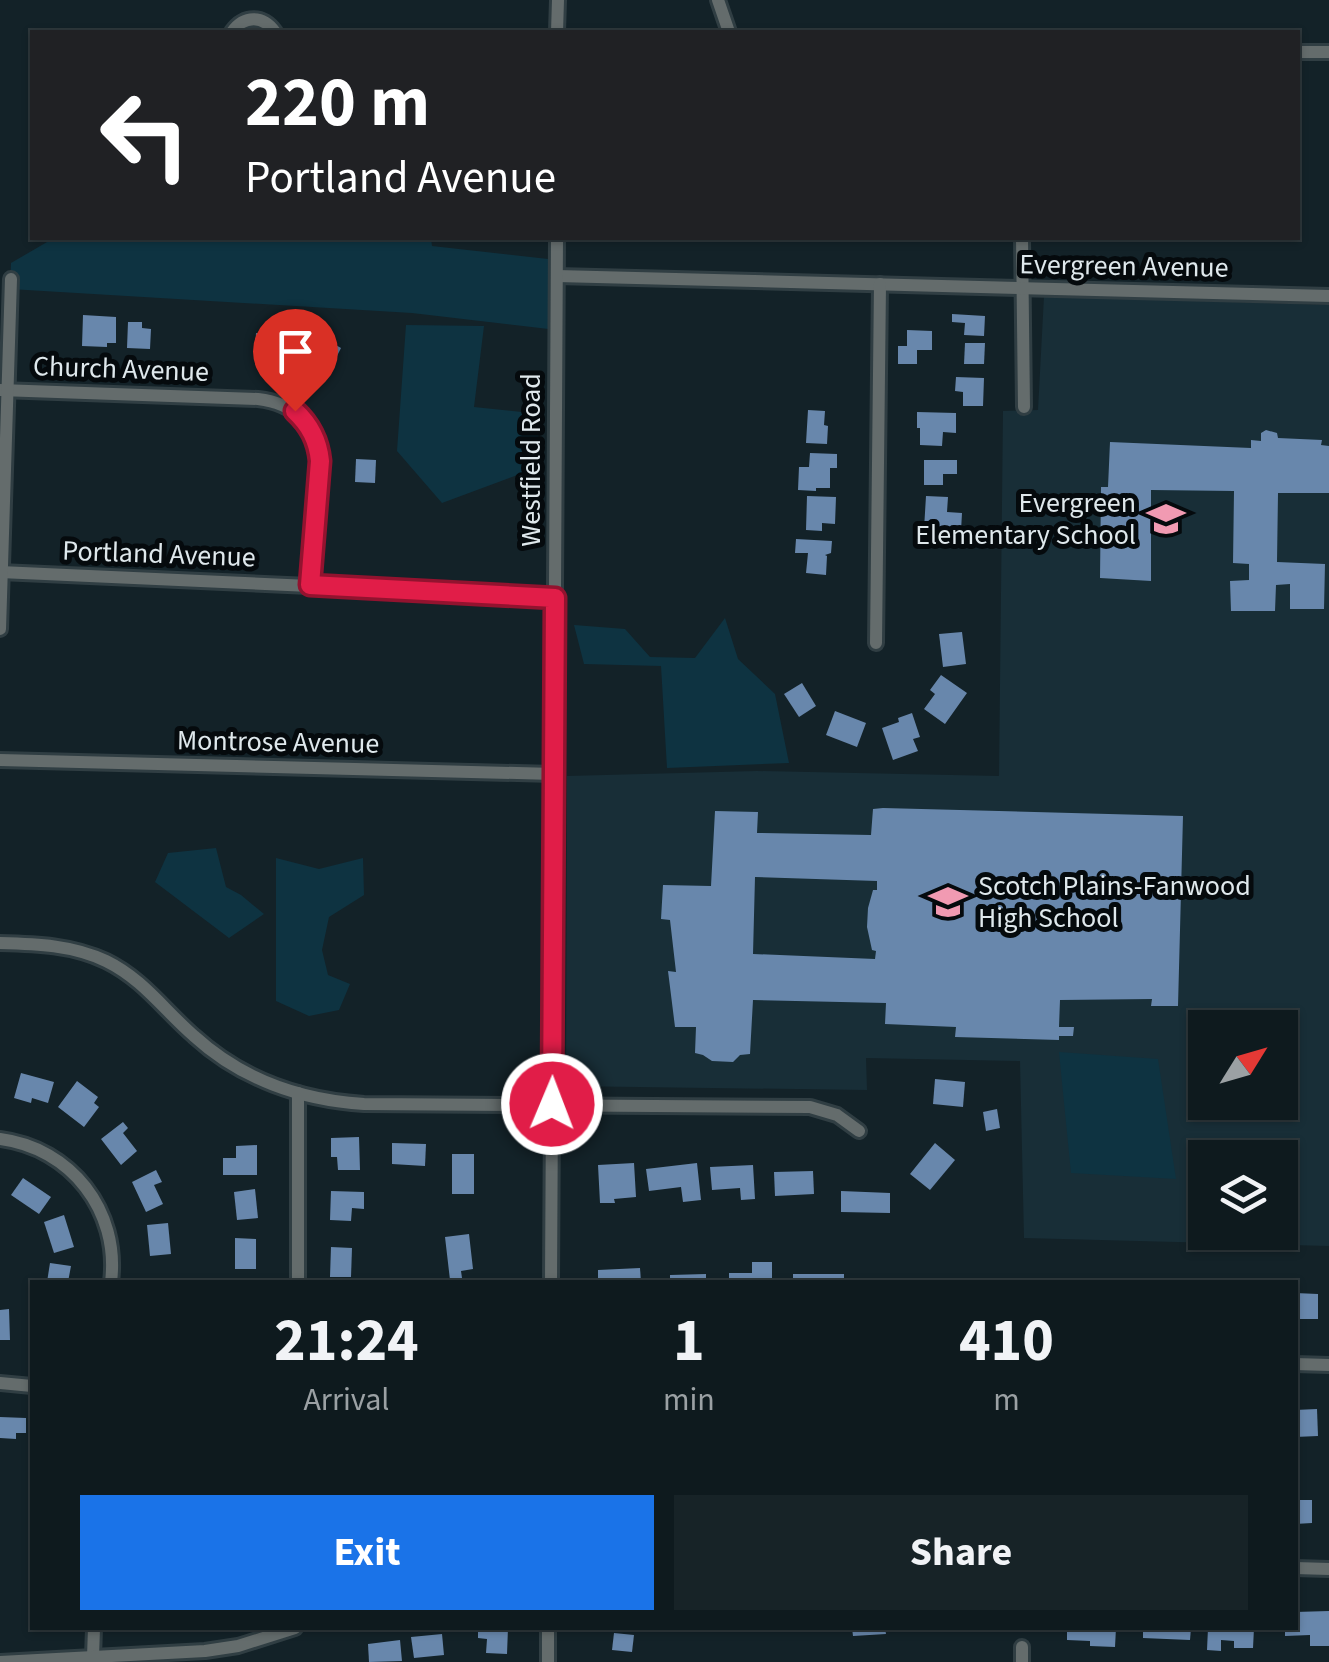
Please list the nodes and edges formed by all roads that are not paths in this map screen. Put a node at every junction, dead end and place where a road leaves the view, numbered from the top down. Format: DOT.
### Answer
graph roads {
  1 [pos="558,0"];
  2 [pos="718,0"];
  3 [pos="234,30"];
  4 [pos="273,30"];
  5 [pos="558,30"];
  6 [pos="728,30"];
  7 [pos="1300,52"];
  8 [pos="1329,52"];
  9 [pos="557,240"];
  10 [pos="1022,240"];
  11 [pos="557,276"];
  12 [pos="11,278"];
  13 [pos="880,284"];
  14 [pos="1024,288"];
  15 [pos="1329,296"];
  16 [pos="4,390"];
  17 [pos="1024,407"];
  18 [pos="1,572"];
  19 [pos="310,585"];
  20 [pos="555,598"];
  21 [pos="0,629"];
  22 [pos="876,642"];
  23 [pos="0,760"];
  24 [pos="554,774"];
  25 [pos="0,942"];
  26 [pos="298,1093"];
  27 [pos="552,1104"];
  28 [pos="859,1131"];
  29 [pos="0,1139"];
  30 [pos="110,1280"];
  31 [pos="298,1280"];
  32 [pos="550,1280"];
  33 [pos="1298,1364"];
  34 [pos="1329,1365"];
  35 [pos="0,1382"];
  36 [pos="30,1386"];
  37 [pos="1298,1568"];
  38 [pos="1329,1569"];
  39 [pos="94,1630"];
  40 [pos="289,1630"];
  41 [pos="548,1630"];
  42 [pos="93,1657"];
  43 [pos="0,1662"];
  44 [pos="548,1662"];
  1 -- 5 [label="street"];
  2 -- 6 [label="street"];
  3 -- 4 [label="street"];
  7 -- 8 [label="street"];
  9 -- 11 [label="street, Westfield Road"];
  10 -- 14 [label="street"];
  11 -- 13 [label="street, Evergreen Avenue"];
  11 -- 20 [label="street, Westfield Road"];
  12 -- 16 [label="street"];
  13 -- 14 [label="street, Evergreen Avenue"];
  13 -- 22 [label="street"];
  14 -- 15 [label="street, Evergreen Avenue"];
  14 -- 17 [label="street"];
  16 -- 18 [label="street"];
  16 -- 19 [label="street, Church Avenue"];
  18 -- 19 [label="street, Portland Avenue"];
  18 -- 21 [label="street"];
  19 -- 20 [label="street, Portland Avenue"];
  20 -- 24 [label="street, Westfield Road"];
  23 -- 24 [label="street, Montrose Avenue"];
  24 -- 27 [label="street, Westfield Road"];
  25 -- 26 [label="street"];
  26 -- 27 [label="street"];
  26 -- 31 [label="street"];
  27 -- 28 [label="street"];
  27 -- 32 [label="street, Westfield Road"];
  29 -- 30 [label="street"];
  33 -- 34 [label="street"];
  35 -- 36 [label="street"];
  37 -- 38 [label="street"];
  39 -- 42 [label="street"];
  40 -- 42 [label="street"];
  41 -- 44 [label="street"];
  42 -- 43 [label="street"];
}
